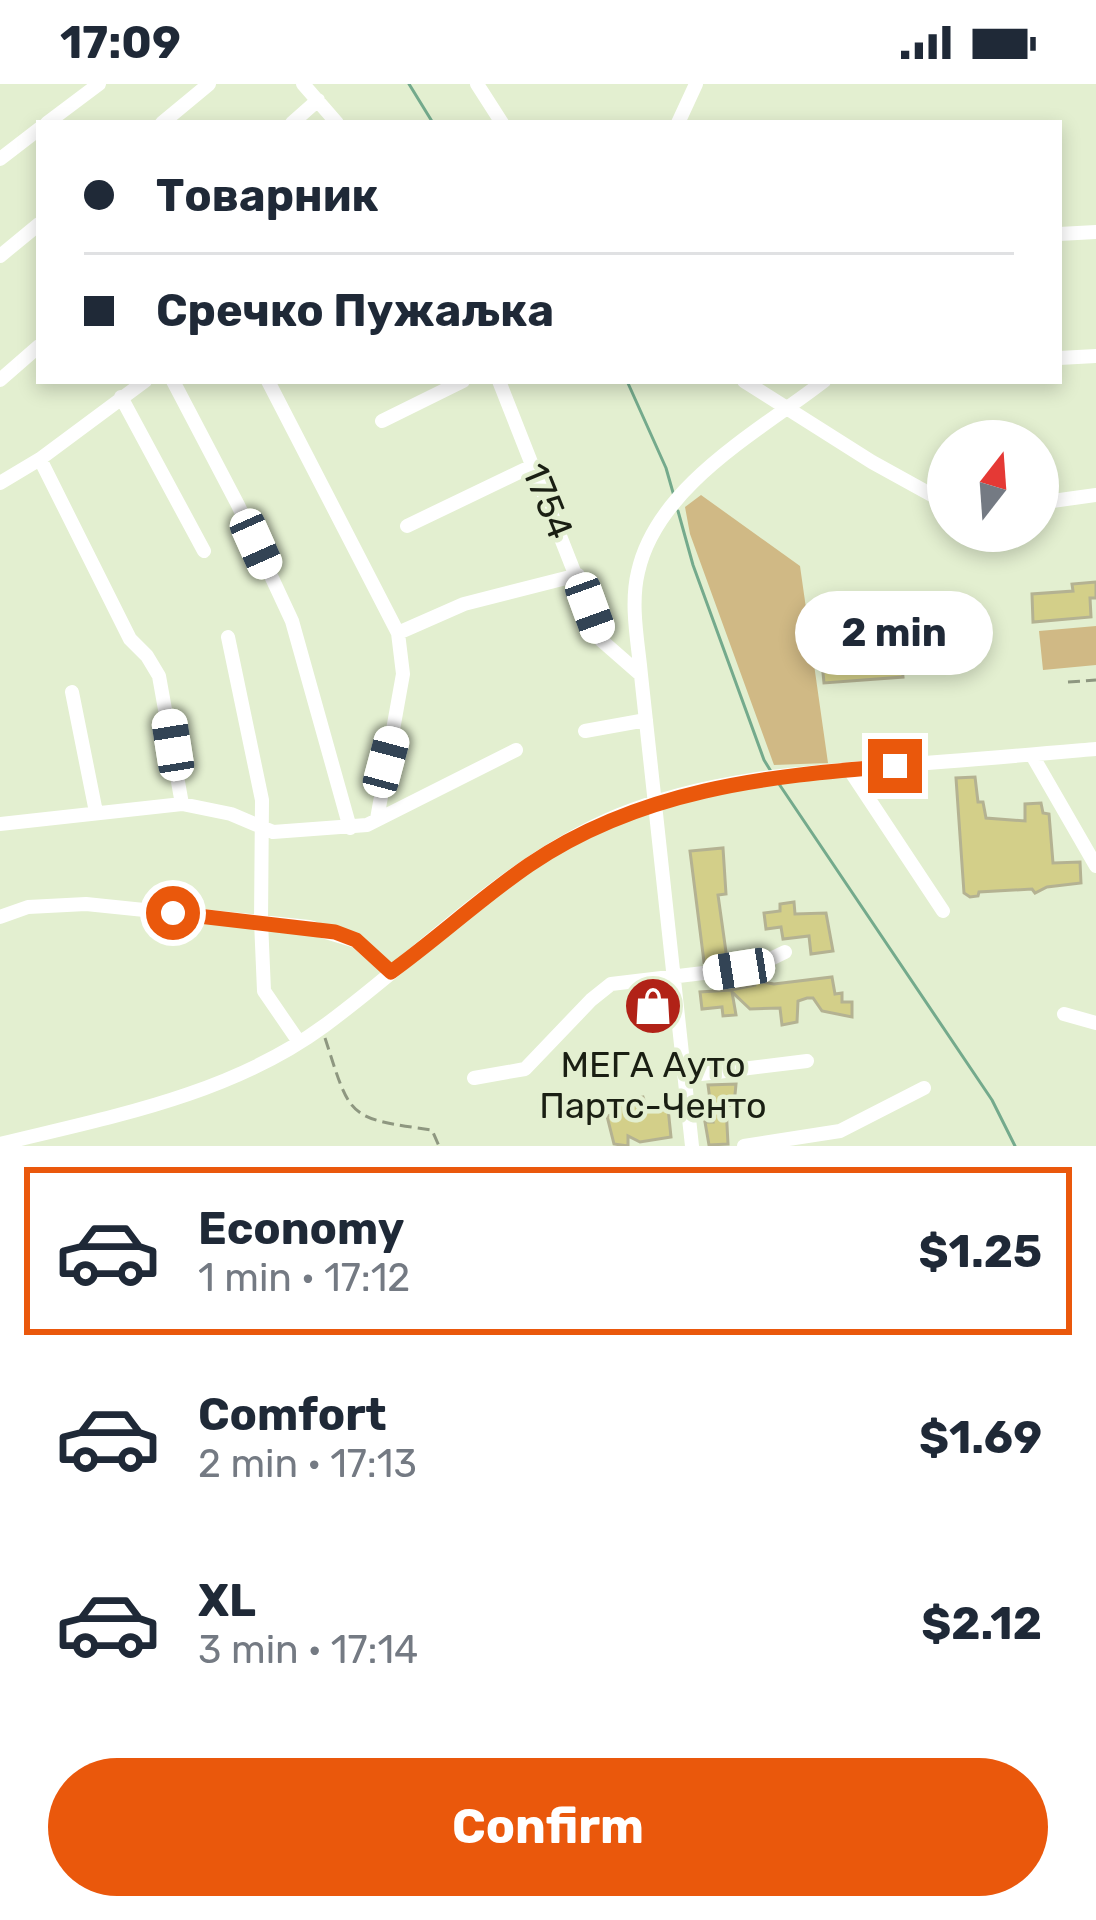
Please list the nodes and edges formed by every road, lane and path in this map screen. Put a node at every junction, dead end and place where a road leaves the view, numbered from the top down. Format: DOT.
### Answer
graph roads {
  1 [pos="99,84"];
  2 [pos="209,84"];
  3 [pos="302,84"];
  4 [pos="476,84"];
  5 [pos="696,84"];
  6 [pos="318,100"];
  7 [pos="51,120"];
  8 [pos="166,120"];
  9 [pos="295,120"];
  10 [pos="335,120"];
  11 [pos="500,120"];
  12 [pos="679,120"];
  13 [pos="36,131"];
  14 [pos="0,159"];
  15 [pos="36,226"];
  16 [pos="1096,232"];
  17 [pos="1062,234"];
  18 [pos="0,256"];
  19 [pos="36,349"];
  20 [pos="1096,356"];
  21 [pos="1062,358"];
  22 [pos="0,380"];
  23 [pos="142,384"];
  24 [pos="175,384"];
  25 [pos="270,384"];
  26 [pos="457,384"];
  27 [pos="500,384"];
  28 [pos="750,384"];
  29 [pos="820,384"];
  30 [pos="122,397"];
  31 [pos="788,409"];
  32 [pos="382,421"];
  33 [pos="40,459"];
  34 [pos="534,465"];
  35 [pos="0,483"];
  36 [pos="927,493"];
  37 [pos="1096,495"];
  38 [pos="1059,500"];
  39 [pos="406,526"];
  40 [pos="203,551"];
  41 [pos="578,574"];
  42 [pos="398,633"];
  43 [pos="228,638"];
  44 [pos="641,675"];
  45 [pos="1096,680"];
  46 [pos="1068,682"];
  47 [pos="72,692"];
  48 [pos="646,720"];
  49 [pos="585,731"];
  50 [pos="1096,748"];
  51 [pos="516,750"];
  52 [pos="1032,755"];
  53 [pos="849,769"];
  54 [pos="656,802"];
  55 [pos="182,804"];
  56 [pos="97,812"];
  57 [pos="377,819"];
  58 [pos="0,824"];
  59 [pos="350,828"];
  60 [pos="265,830"];
  61 [pos="1096,866"];
  62 [pos="943,911"];
  63 [pos="0,917"];
  64 [pos="260,921"];
  65 [pos="785,952"];
  66 [pos="391,972"];
  67 [pos="674,978"];
  68 [pos="1064,1014"];
  69 [pos="1096,1023"];
  70 [pos="322,1028"];
  71 [pos="299,1042"];
  72 [pos="807,1061"];
  73 [pos="685,1076"];
  74 [pos="474,1078"];
  75 [pos="924,1088"];
  76 [pos="0,1144"];
  77 [pos="439,1146"];
  78 [pos="692,1146"];
  79 [pos="744,1146"];
  1 -- 7 [label="street"];
  2 -- 8 [label="street"];
  3 -- 6 [label="street"];
  4 -- 11 [label="street"];
  5 -- 12 [label="street"];
  6 -- 9 [label="street"];
  6 -- 10 [label="street"];
  13 -- 14 [label="street"];
  15 -- 18 [label="street"];
  16 -- 17 [label="street"];
  19 -- 22 [label="street"];
  20 -- 21 [label="street"];
  23 -- 30 [label="street"];
  24 -- 59 [label="street"];
  25 -- 42 [label="street"];
  26 -- 32 [label="street"];
  27 -- 34 [label="street, 1754"];
  28 -- 31 [label="street"];
  29 -- 31 [label="street"];
  30 -- 33 [label="street"];
  30 -- 40 [label="street"];
  31 -- 36 [label="street"];
  31 -- 44 [label="street"];
  33 -- 35 [label="street"];
  33 -- 55 [label="street"];
  34 -- 39 [label="street"];
  34 -- 41 [label="street, 1754"];
  37 -- 38 [label="street"];
  41 -- 42 [label="street"];
  41 -- 44 [label="street, 1754"];
  42 -- 57 [label="street"];
  43 -- 60 [label="street"];
  44 -- 48 [label="street"];
  45 -- 46 [label="path"];
  47 -- 56 [label="street"];
  48 -- 49 [label="street"];
  48 -- 54 [label="street"];
  50 -- 52 [label="street"];
  51 -- 57 [label="street"];
  52 -- 53 [label="street"];
  52 -- 61 [label="street"];
  53 -- 54 [label="street"];
  53 -- 62 [label="street"];
  54 -- 66 [label="street"];
  54 -- 67 [label="street"];
  55 -- 56 [label="street"];
  55 -- 60 [label="street"];
  56 -- 58 [label="street"];
  57 -- 59 [label="street"];
  59 -- 60 [label="street"];
  60 -- 64 [label="street"];
  63 -- 64 [label="street"];
  64 -- 66 [label="street"];
  64 -- 71 [label="street"];
  65 -- 67 [label="street"];
  66 -- 70 [label="street"];
  67 -- 73 [label="street"];
  67 -- 74 [label="street"];
  68 -- 69 [label="street"];
  70 -- 71 [label="street"];
  70 -- 77 [label="path"];
  71 -- 76 [label="street"];
  72 -- 73 [label="street"];
  73 -- 78 [label="street"];
  75 -- 79 [label="street"];
}
